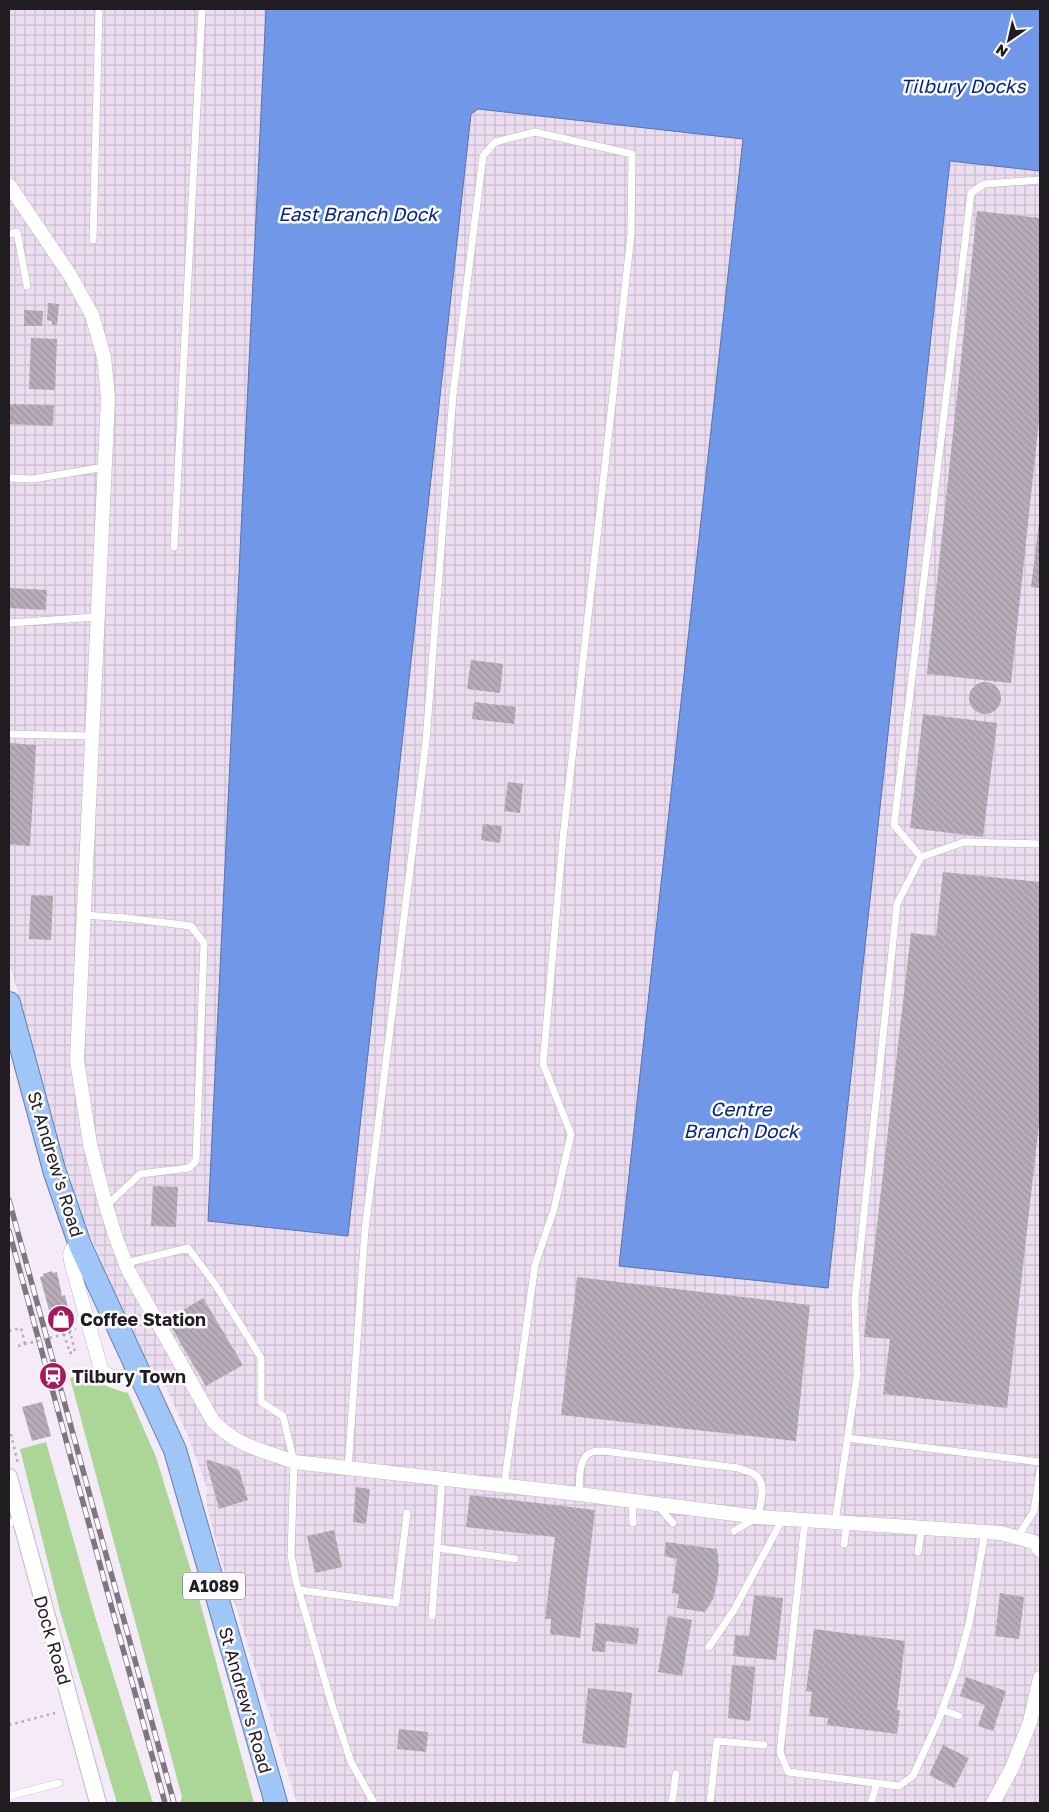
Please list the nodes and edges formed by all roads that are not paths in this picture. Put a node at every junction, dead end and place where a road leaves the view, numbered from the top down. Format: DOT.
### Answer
graph roads {
  1 [pos="99,9"];
  2 [pos="202,9"];
  3 [pos="1040,180"];
  4 [pos="9,185"];
  5 [pos="9,234"];
  6 [pos="93,240"];
  7 [pos="26,286"];
  8 [pos="105,467"];
  9 [pos="9,478"];
  10 [pos="174,547"];
  11 [pos="97,617"];
  12 [pos="9,623"];
  13 [pos="9,734"];
  14 [pos="91,736"];
  15 [pos="1040,844"];
  16 [pos="921,857"];
  17 [pos="84,914"];
  18 [pos="9,1003"];
  19 [pos="106,1206"];
  20 [pos="80,1245"];
  21 [pos="126,1263"];
  22 [pos="140,1374"];
  23 [pos="847,1438"];
  24 [pos="294,1462"];
  25 [pos="1040,1462"];
  26 [pos="348,1468"];
  27 [pos="1040,1470"];
  28 [pos="9,1477"];
  29 [pos="442,1479"];
  30 [pos="504,1486"];
  31 [pos="579,1494"];
  32 [pos="632,1501"];
  33 [pos="656,1505"];
  34 [pos="406,1513"];
  35 [pos="758,1517"];
  36 [pos="782,1520"];
  37 [pos="14,1521"];
  38 [pos="806,1521"];
  39 [pos="673,1522"];
  40 [pos="633,1523"];
  41 [pos="841,1523"];
  42 [pos="922,1527"];
  43 [pos="734,1531"];
  44 [pos="985,1532"];
  45 [pos="1018,1538"];
  46 [pos="844,1544"];
  47 [pos="437,1548"];
  48 [pos="1040,1550"];
  49 [pos="918,1552"];
  50 [pos="515,1559"];
  51 [pos="299,1590"];
  52 [pos="432,1616"];
  53 [pos="709,1647"];
  54 [pos="1040,1678"];
  55 [pos="942,1710"];
  56 [pos="959,1716"];
  57 [pos="764,1745"];
  58 [pos="676,1774"];
  59 [pos="58,1783"];
  60 [pos="877,1783"];
  61 [pos="9,1796"];
  62 [pos="98,1803"];
  63 [pos="276,1803"];
  64 [pos="374,1803"];
  65 [pos="672,1803"];
  66 [pos="710,1803"];
  67 [pos="871,1803"];
  68 [pos="993,1803"];
  1 -- 6 [label="lane"];
  2 -- 10 [label="lane"];
  3 -- 16 [label="lane"];
  4 -- 8 [label="street"];
  5 -- 7 [label="lane"];
  8 -- 9 [label="lane"];
  8 -- 11 [label="street"];
  11 -- 12 [label="lane"];
  11 -- 14 [label="street"];
  13 -- 14 [label="lane"];
  14 -- 17 [label="street"];
  15 -- 16 [label="lane"];
  16 -- 23 [label="lane"];
  17 -- 19 [label="street"];
  17 -- 19 [label="lane"];
  18 -- 20 [label="highway, St Andrew's Road / A1089"];
  19 -- 21 [label="street"];
  20 -- 22 [label="highway, St Andrew's Road / A1089"];
  20 -- 22 [label="street"];
  21 -- 24 [label="street"];
  21 -- 24 [label="lane"];
  22 -- 63 [label="highway, St Andrew's Road / A1089"];
  23 -- 25 [label="lane"];
  23 -- 41 [label="lane"];
  24 -- 26 [label="street"];
  24 -- 51 [label="lane"];
  26 -- 29 [label="street"];
  26 -- 30 [label="lane"];
  27 -- 45 [label="lane"];
  28 -- 37 [label="street, Dock Road"];
  29 -- 30 [label="street"];
  29 -- 47 [label="lane"];
  30 -- 31 [label="street"];
  31 -- 32 [label="street"];
  31 -- 35 [label="lane"];
  32 -- 33 [label="street"];
  32 -- 40 [label="lane"];
  33 -- 35 [label="street"];
  33 -- 39 [label="lane"];
  34 -- 51 [label="lane"];
  35 -- 36 [label="street"];
  35 -- 43 [label="lane"];
  36 -- 38 [label="street"];
  36 -- 53 [label="lane"];
  37 -- 62 [label="street, Dock Road"];
  38 -- 41 [label="street"];
  38 -- 60 [label="lane"];
  41 -- 42 [label="street"];
  41 -- 46 [label="lane"];
  42 -- 44 [label="street"];
  42 -- 49 [label="lane"];
  44 -- 45 [label="street"];
  44 -- 55 [label="lane"];
  45 -- 48 [label="street"];
  47 -- 50 [label="lane"];
  47 -- 52 [label="lane"];
  51 -- 64 [label="lane"];
  54 -- 68 [label="street"];
  55 -- 56 [label="lane"];
  55 -- 60 [label="lane"];
  57 -- 66 [label="lane"];
  58 -- 65 [label="lane"];
  59 -- 61 [label="lane"];
  60 -- 67 [label="lane"];
}
